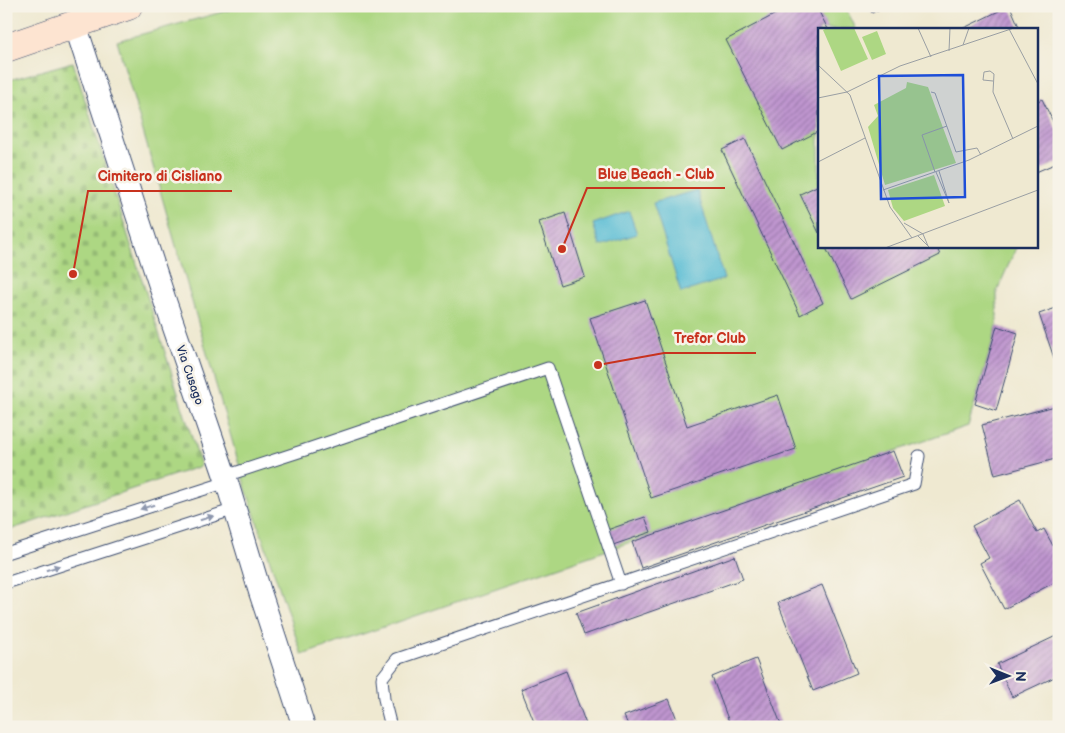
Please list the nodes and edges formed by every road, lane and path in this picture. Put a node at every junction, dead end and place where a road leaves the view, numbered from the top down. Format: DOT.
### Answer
graph roads {
  1 [pos="128,6"];
  2 [pos="75,24"];
  3 [pos="6,48"];
  4 [pos="919,456"];
  5 [pos="226,479"];
  6 [pos="235,509"];
  7 [pos="6,553"];
  8 [pos="6,583"];
  9 [pos="621,584"];
  10 [pos="304,727"];
  11 [pos="391,727"];
  1 -- 2 [label="street"];
  2 -- 3 [label="street"];
  2 -- 5 [label="street, Via Cusago"];
  4 -- 9 [label="lane"];
  5 -- 6 [label="street, Via Cusago"];
  5 -- 7 [label="lane, one-way"];
  5 -- 9 [label="lane"];
  8 -- 6 [label="lane, one-way"];
  6 -- 10 [label="street, Via Cusago"];
  9 -- 11 [label="lane"];
}
